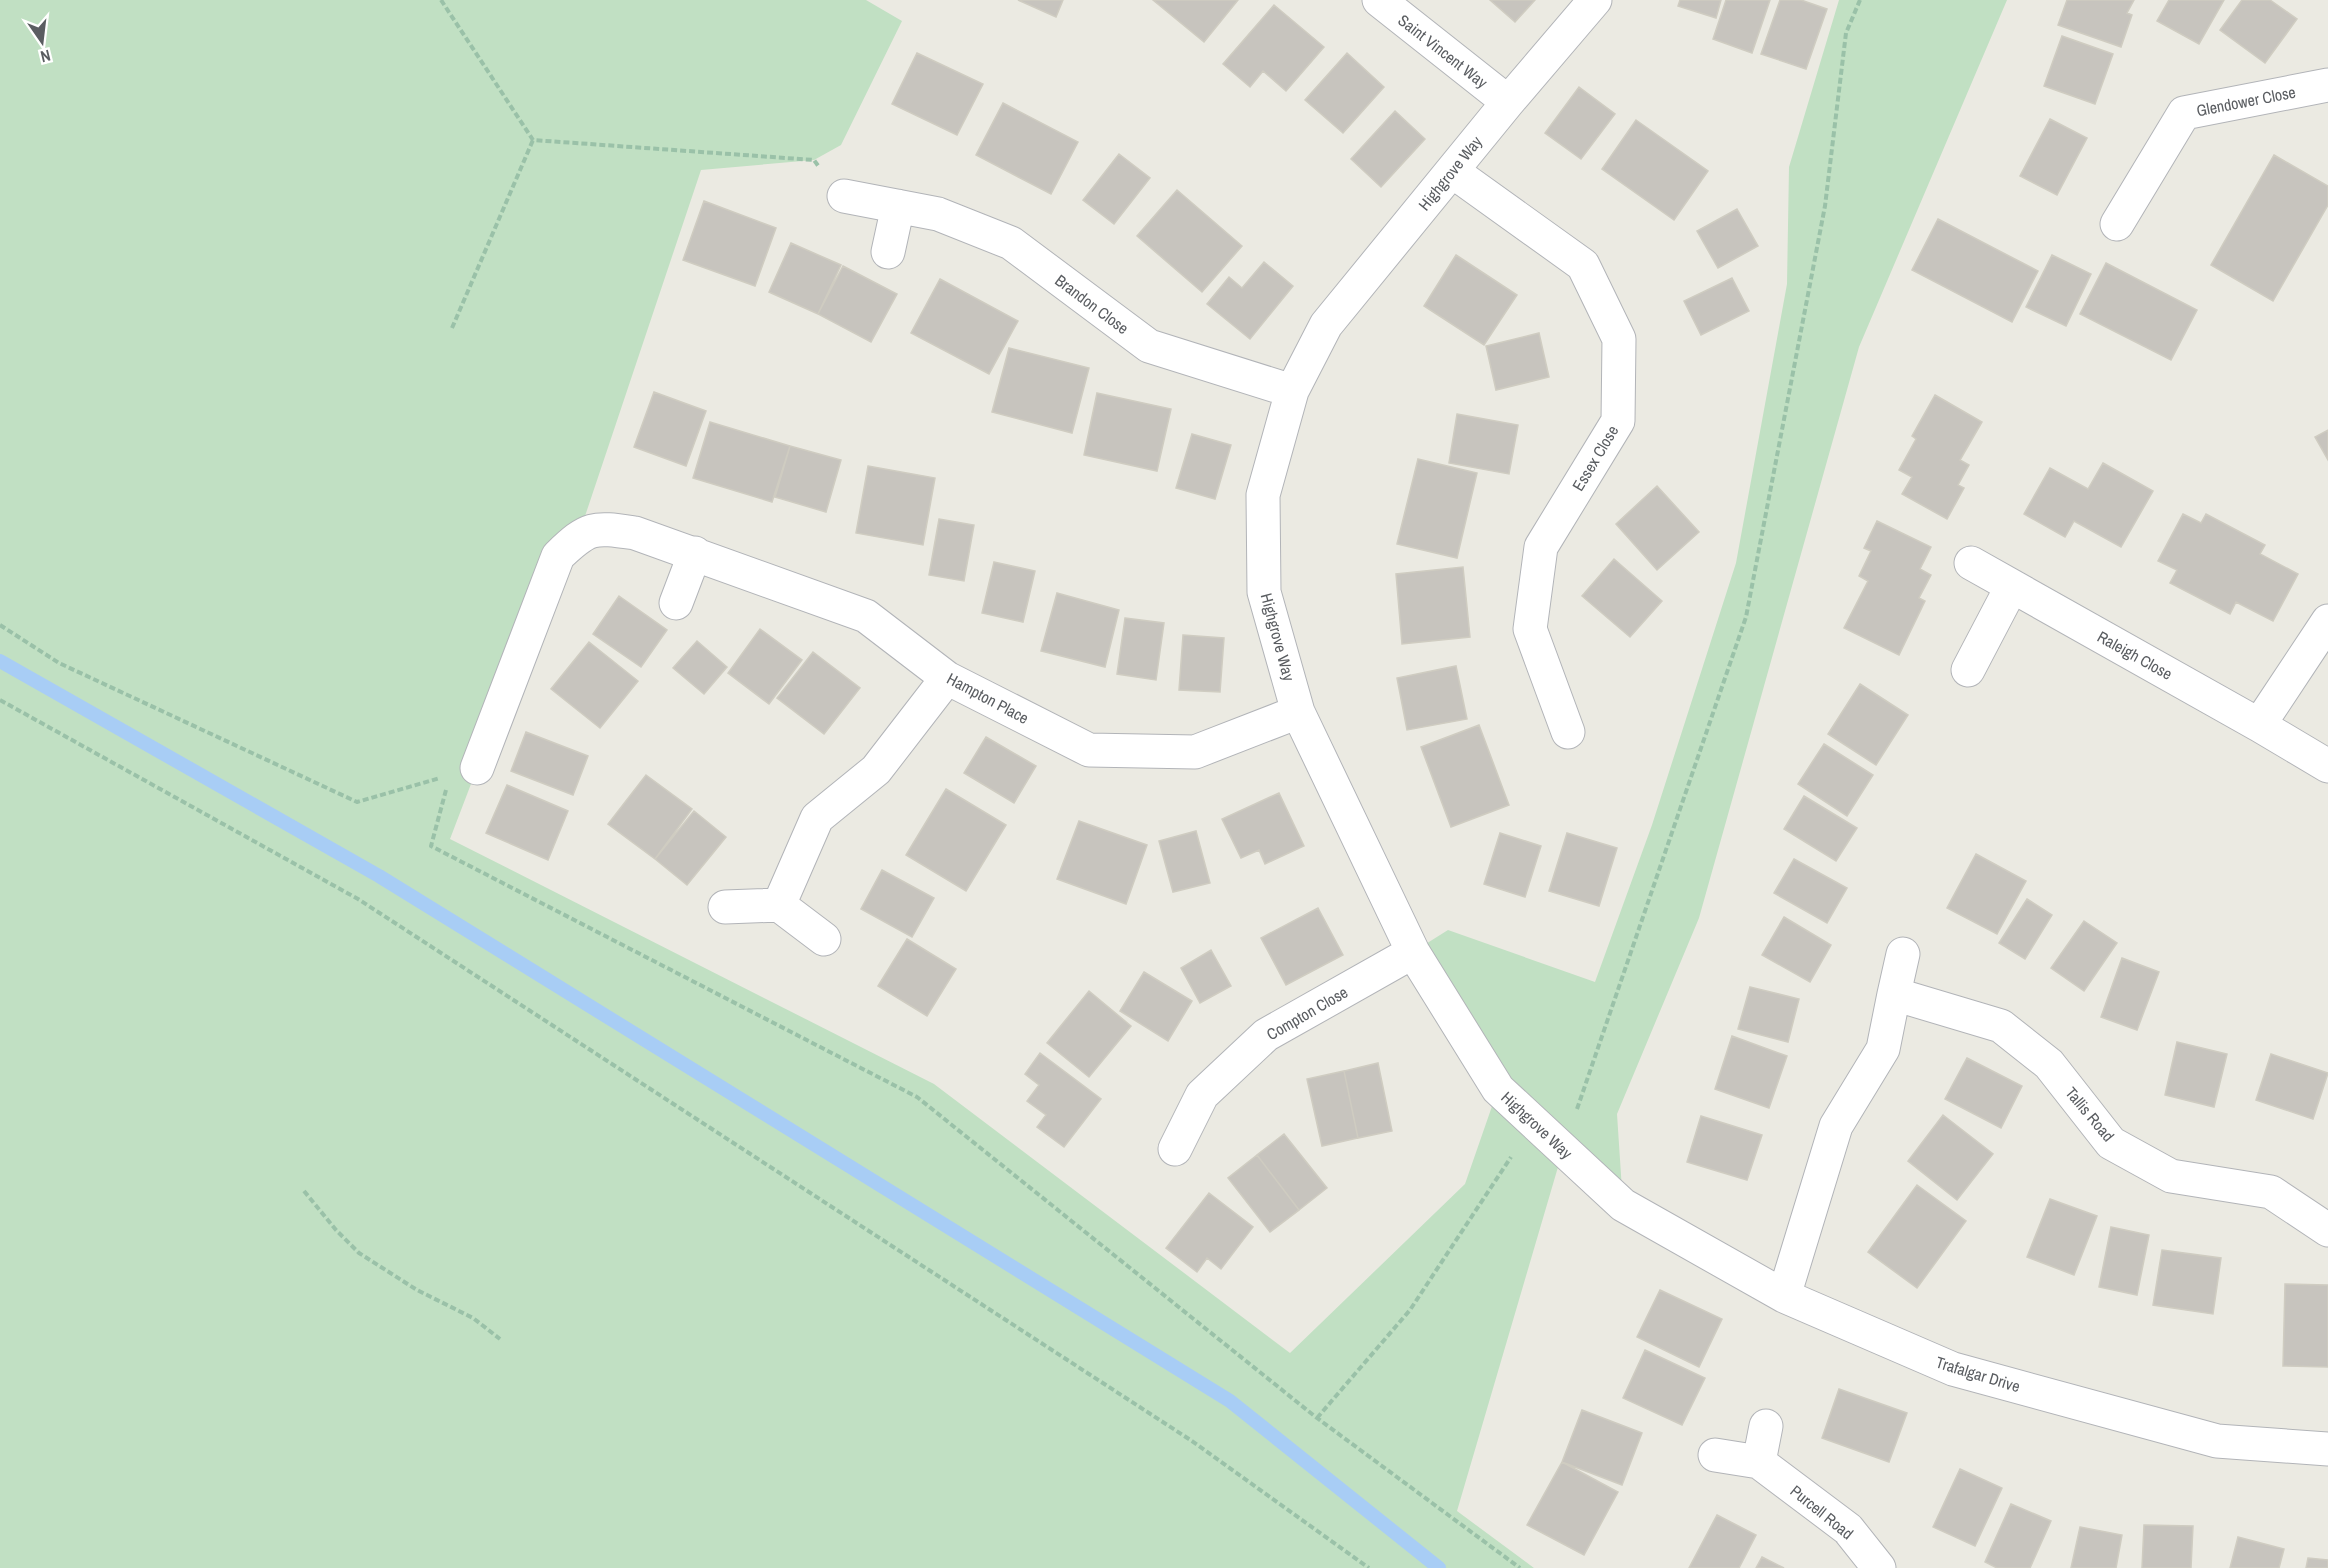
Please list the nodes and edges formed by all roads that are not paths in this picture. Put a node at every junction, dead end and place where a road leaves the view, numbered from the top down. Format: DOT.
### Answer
graph roads {
  1 [pos="1378,0"];
  2 [pos="1595,0"];
  3 [pos="2328,85"];
  4 [pos="1508,102"];
  5 [pos="1452,171"];
  6 [pos="844,196"];
  7 [pos="898,206"];
  8 [pos="2117,224"];
  9 [pos="888,252"];
  10 [pos="1292,391"];
  11 [pos="695,553"];
  12 [pos="1971,563"];
  13 [pos="2012,586"];
  14 [pos="675,603"];
  15 [pos="2328,621"];
  16 [pos="1968,670"];
  17 [pos="947,678"];
  18 [pos="1298,712"];
  19 [pos="2259,725"];
  20 [pos="1568,732"];
  21 [pos="2328,766"];
  22 [pos="463,772"];
  23 [pos="779,905"];
  24 [pos="725,907"];
  25 [pos="824,939"];
  26 [pos="1413,952"];
  27 [pos="1903,954"];
  28 [pos="1894,994"];
  29 [pos="1174,1149"];
  30 [pos="1623,1205"];
  31 [pos="2328,1230"];
  32 [pos="1784,1296"];
  33 [pos="1766,1426"];
  34 [pos="2328,1449"];
  35 [pos="1715,1455"];
  36 [pos="1759,1462"];
  37 [pos="1879,1568"];
  1 -- 4 [label="street, Saint Vincent Way"];
  2 -- 4 [label="street, Highgrove Way"];
  3 -- 8 [label="street, Glendower Close"];
  4 -- 5 [label="street, Highgrove Way"];
  5 -- 10 [label="street, Highgrove Way"];
  5 -- 20 [label="street, Essex Close"];
  6 -- 7 [label="street, Brandon Close"];
  7 -- 9 [label="street"];
  7 -- 10 [label="street, Brandon Close"];
  10 -- 18 [label="street, Highgrove Way"];
  11 -- 14 [label="street"];
  11 -- 17 [label="street, Hampton Place"];
  11 -- 22 [label="street, Hampton Place"];
  12 -- 13 [label="street, Raleigh Close"];
  13 -- 16 [label="street"];
  13 -- 19 [label="street, Raleigh Close"];
  15 -- 19 [label="street"];
  17 -- 18 [label="street, Hampton Place"];
  17 -- 23 [label="street"];
  18 -- 26 [label="street, Highgrove Way"];
  19 -- 21 [label="street, Raleigh Close"];
  23 -- 24 [label="street"];
  23 -- 25 [label="street"];
  26 -- 29 [label="street, Compton Close"];
  26 -- 30 [label="street, Highgrove Way"];
  27 -- 28 [label="street"];
  28 -- 31 [label="street, Tallis Road"];
  28 -- 32 [label="street"];
  30 -- 32 [label="street, Trafalgar Drive"];
  32 -- 34 [label="street, Trafalgar Drive"];
  33 -- 36 [label="street"];
  35 -- 36 [label="street, Purcell Road"];
  36 -- 37 [label="street, Purcell Road"];
}
